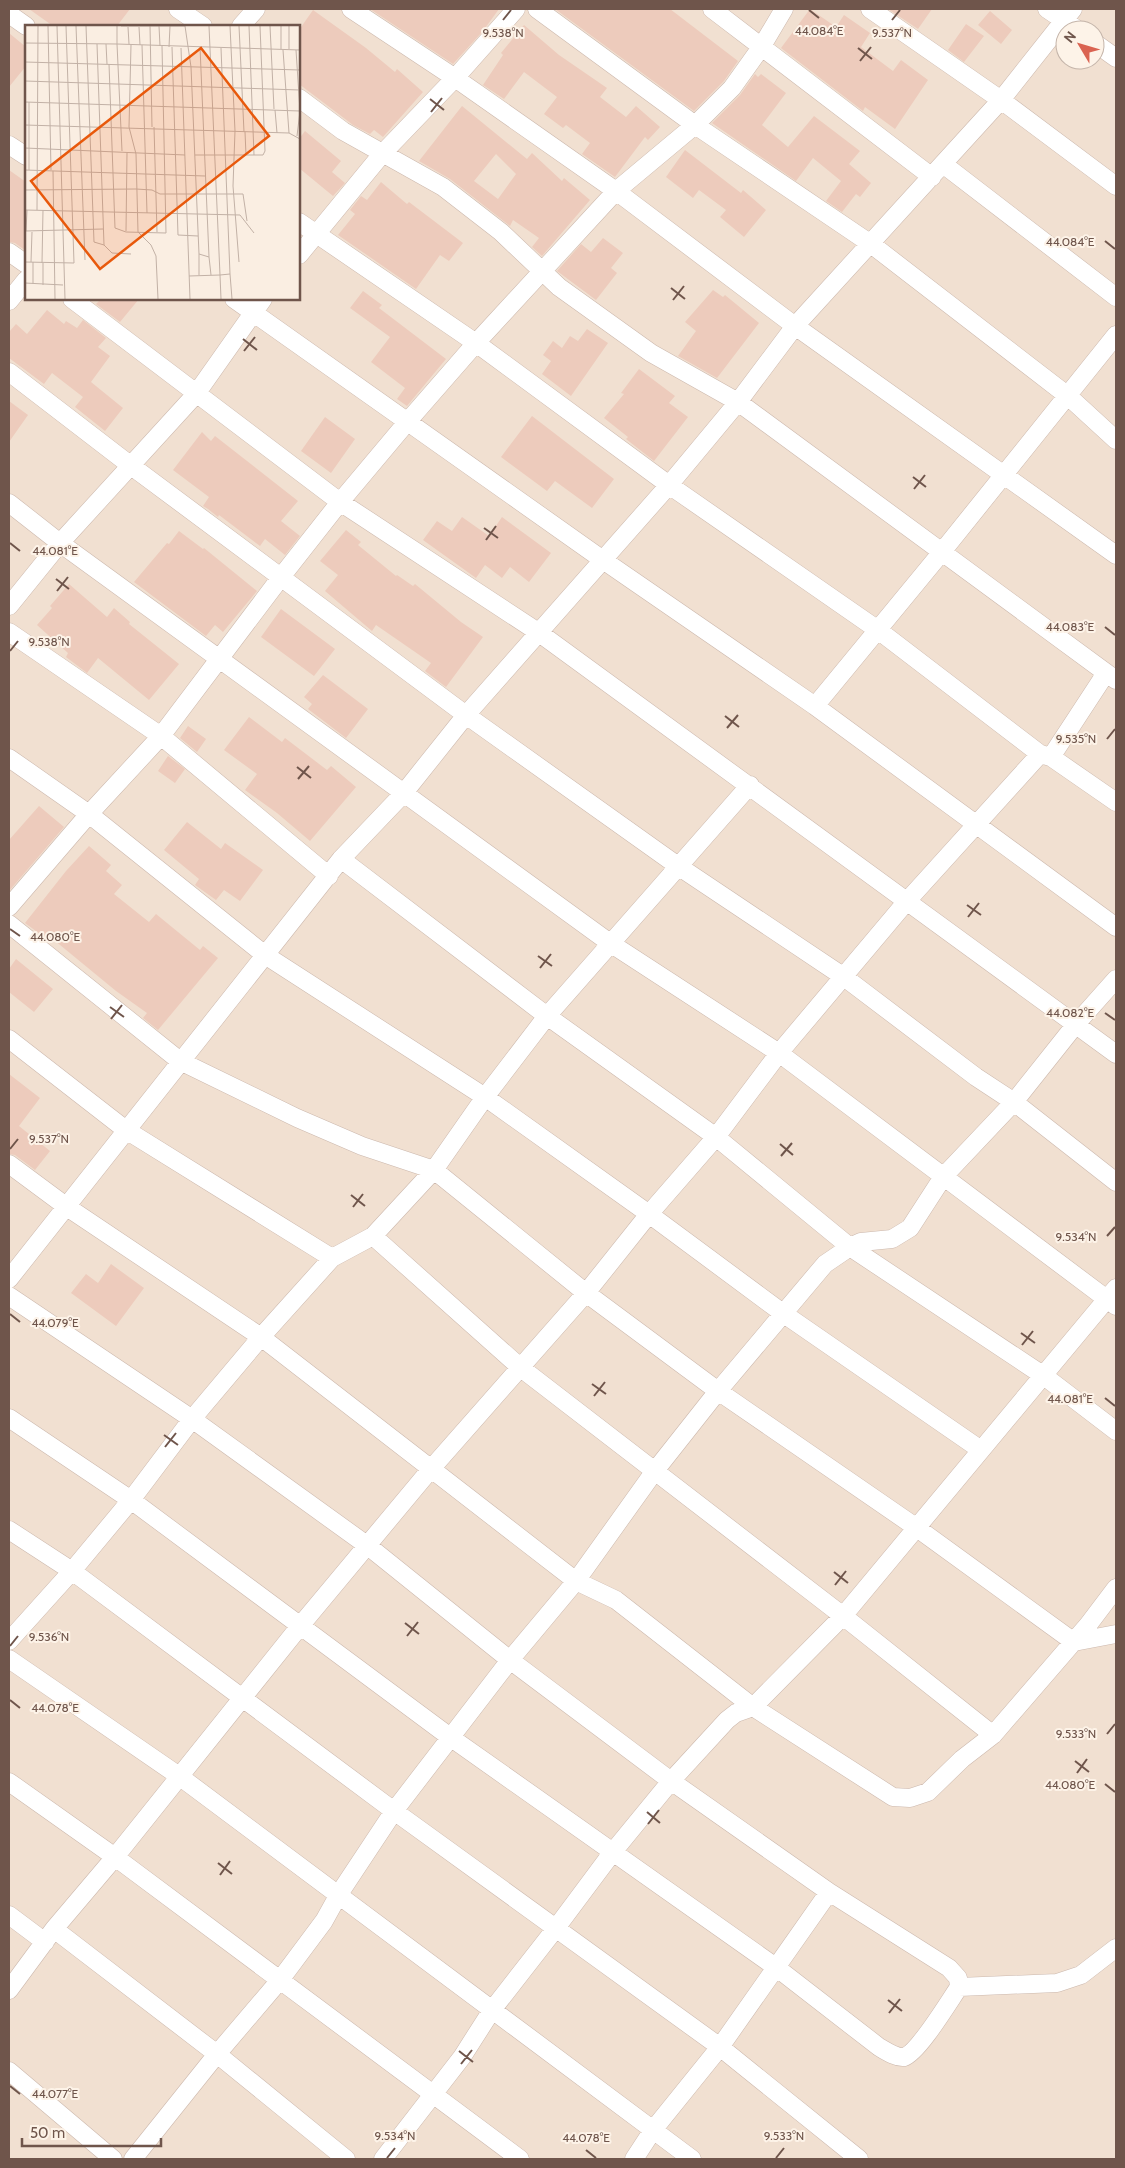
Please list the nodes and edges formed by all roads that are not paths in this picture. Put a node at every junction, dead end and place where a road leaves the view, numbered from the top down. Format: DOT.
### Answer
graph roads {
  1 [pos="178,9"];
  2 [pos="256,9"];
  3 [pos="351,9"];
  4 [pos="516,9"];
  5 [pos="537,9"];
  6 [pos="712,9"];
  7 [pos="784,9"];
  8 [pos="870,9"];
  9 [pos="1048,9"];
  10 [pos="9,14"];
  11 [pos="1072,20"];
  12 [pos="25,25"];
  13 [pos="202,25"];
  14 [pos="242,25"];
  15 [pos="1055,39"];
  16 [pos="762,46"];
  17 [pos="1105,50"];
  18 [pos="1116,58"];
  19 [pos="454,78"];
  20 [pos="300,99"];
  21 [pos="1001,100"];
  22 [pos="695,125"];
  23 [pos="9,145"];
  24 [pos="382,154"];
  25 [pos="25,155"];
  26 [pos="938,170"];
  27 [pos="1116,186"];
  28 [pos="616,191"];
  29 [pos="300,223"];
  30 [pos="316,235"];
  31 [pos="871,244"];
  32 [pos="9,252"];
  33 [pos="300,254"];
  34 [pos="25,263"];
  35 [pos="542,270"];
  36 [pos="25,281"];
  37 [pos="1116,297"];
  38 [pos="73,300"];
  39 [pos="238,300"];
  40 [pos="9,301"];
  41 [pos="257,305"];
  42 [pos="795,326"];
  43 [pos="1116,335"];
  44 [pos="476,343"];
  45 [pos="9,372"];
  46 [pos="196,394"];
  47 [pos="1068,396"];
  48 [pos="738,402"];
  49 [pos="408,421"];
  50 [pos="1116,440"];
  51 [pos="130,465"];
  52 [pos="1003,474"];
  53 [pos="669,485"];
  54 [pos="340,502"];
  55 [pos="9,503"];
  56 [pos="60,543"];
  57 [pos="941,553"];
  58 [pos="1116,554"];
  59 [pos="603,560"];
  60 [pos="281,577"];
  61 [pos="9,606"];
  62 [pos="878,630"];
  63 [pos="9,632"];
  64 [pos="538,632"];
  65 [pos="220,658"];
  66 [pos="1111,676"];
  67 [pos="815,706"];
  68 [pos="466,714"];
  69 [pos="160,736"];
  70 [pos="1045,756"];
  71 [pos="9,758"];
  72 [pos="750,785"];
  73 [pos="403,794"];
  74 [pos="1116,802"];
  75 [pos="89,814"];
  76 [pos="975,825"];
  77 [pos="341,860"];
  78 [pos="678,866"];
  79 [pos="329,876"];
  80 [pos="907,901"];
  81 [pos="9,907"];
  82 [pos="9,924"];
  83 [pos="1116,927"];
  84 [pos="610,944"];
  85 [pos="265,955"];
  86 [pos="844,977"];
  87 [pos="1116,979"];
  88 [pos="547,1016"];
  89 [pos="1076,1024"];
  90 [pos="9,1039"];
  91 [pos="779,1053"];
  92 [pos="1116,1054"];
  93 [pos="180,1061"];
  94 [pos="485,1097"];
  95 [pos="1014,1102"];
  96 [pos="126,1130"];
  97 [pos="716,1137"];
  98 [pos="9,1164"];
  99 [pos="434,1170"];
  100 [pos="943,1177"];
  101 [pos="1116,1182"];
  102 [pos="68,1207"];
  103 [pos="649,1214"];
  104 [pos="373,1236"];
  105 [pos="850,1246"];
  106 [pos="332,1258"];
  107 [pos="9,1280"];
  108 [pos="586,1293"];
  109 [pos="9,1296"];
  110 [pos="1113,1298"];
  111 [pos="784,1314"];
  112 [pos="261,1337"];
  113 [pos="521,1368"];
  114 [pos="1044,1376"];
  115 [pos="718,1391"];
  116 [pos="9,1418"];
  117 [pos="192,1419"];
  118 [pos="1116,1431"];
  119 [pos="981,1450"];
  120 [pos="430,1470"];
  121 [pos="654,1472"];
  122 [pos="131,1500"];
  123 [pos="917,1528"];
  124 [pos="9,1530"];
  125 [pos="368,1546"];
  126 [pos="72,1571"];
  127 [pos="576,1581"];
  128 [pos="1116,1588"];
  129 [pos="843,1616"];
  130 [pos="300,1626"];
  131 [pos="1116,1634"];
  132 [pos="9,1641"];
  133 [pos="1074,1642"];
  134 [pos="9,1659"];
  135 [pos="510,1660"];
  136 [pos="242,1696"];
  137 [pos="753,1707"];
  138 [pos="993,1736"];
  139 [pos="450,1737"];
  140 [pos="179,1776"];
  141 [pos="671,1781"];
  142 [pos="9,1782"];
  143 [pos="394,1811"];
  144 [pos="612,1853"];
  145 [pos="115,1857"];
  146 [pos="829,1892"];
  147 [pos="339,1894"];
  148 [pos="9,1916"];
  149 [pos="556,1928"];
  150 [pos="50,1936"];
  151 [pos="1116,1948"];
  152 [pos="777,1968"];
  153 [pos="280,1980"];
  154 [pos="959,1987"];
  155 [pos="9,1990"];
  156 [pos="492,2010"];
  157 [pos="720,2047"];
  158 [pos="216,2054"];
  159 [pos="9,2071"];
  160 [pos="433,2094"];
  161 [pos="654,2130"];
  162 [pos="113,2159"];
  163 [pos="133,2159"];
  164 [pos="346,2159"];
  165 [pos="383,2159"];
  166 [pos="520,2159"];
  167 [pos="634,2159"];
  168 [pos="692,2159"];
  169 [pos="859,2159"];
  1 -- 13 [label="street"];
  2 -- 14 [label="street"];
  3 -- 19 [label="street"];
  4 -- 19 [label="street"];
  5 -- 22 [label="street"];
  6 -- 16 [label="street"];
  7 -- 16 [label="street"];
  8 -- 21 [label="street"];
  9 -- 11 [label="street"];
  10 -- 12 [label="street"];
  15 -- 21 [label="street"];
  16 -- 22 [label="street"];
  16 -- 26 [label="street"];
  17 -- 18 [label="street"];
  19 -- 24 [label="street"];
  19 -- 28 [label="street"];
  20 -- 24 [label="street"];
  21 -- 26 [label="street"];
  21 -- 27 [label="street"];
  22 -- 28 [label="street"];
  22 -- 31 [label="street"];
  23 -- 25 [label="street"];
  24 -- 30 [label="street"];
  24 -- 35 [label="street"];
  26 -- 31 [label="street"];
  26 -- 37 [label="street"];
  28 -- 35 [label="street"];
  28 -- 42 [label="street"];
  29 -- 30 [label="street"];
  30 -- 33 [label="street"];
  30 -- 44 [label="street"];
  31 -- 42 [label="street"];
  31 -- 47 [label="street"];
  32 -- 34 [label="street"];
  35 -- 44 [label="street"];
  35 -- 48 [label="street"];
  36 -- 40 [label="street"];
  38 -- 46 [label="street"];
  39 -- 41 [label="street"];
  41 -- 46 [label="street"];
  41 -- 49 [label="street"];
  42 -- 48 [label="street"];
  42 -- 52 [label="street"];
  43 -- 47 [label="street"];
  44 -- 49 [label="street"];
  44 -- 53 [label="street"];
  45 -- 51 [label="street"];
  46 -- 51 [label="street"];
  46 -- 54 [label="street"];
  47 -- 50 [label="street"];
  47 -- 52 [label="street"];
  48 -- 53 [label="street"];
  48 -- 57 [label="street"];
  49 -- 54 [label="street"];
  49 -- 59 [label="street"];
  51 -- 56 [label="street"];
  51 -- 60 [label="street"];
  52 -- 57 [label="street"];
  52 -- 58 [label="street"];
  53 -- 59 [label="street"];
  53 -- 62 [label="street"];
  54 -- 60 [label="street"];
  54 -- 64 [label="street"];
  55 -- 56 [label="street"];
  56 -- 61 [label="street"];
  56 -- 65 [label="street"];
  57 -- 62 [label="street"];
  57 -- 66 [label="street"];
  59 -- 64 [label="street"];
  59 -- 67 [label="street"];
  60 -- 65 [label="street"];
  60 -- 68 [label="street"];
  62 -- 67 [label="street"];
  62 -- 70 [label="street"];
  63 -- 69 [label="street"];
  64 -- 68 [label="street"];
  64 -- 72 [label="street"];
  65 -- 69 [label="street"];
  65 -- 73 [label="street"];
  66 -- 70 [label="street"];
  67 -- 76 [label="street"];
  68 -- 73 [label="street"];
  68 -- 78 [label="street"];
  69 -- 75 [label="street"];
  69 -- 79 [label="street"];
  70 -- 74 [label="street"];
  70 -- 76 [label="street"];
  71 -- 75 [label="street"];
  72 -- 78 [label="street"];
  72 -- 80 [label="street"];
  73 -- 77 [label="street"];
  73 -- 84 [label="street"];
  75 -- 81 [label="street"];
  75 -- 85 [label="street"];
  76 -- 80 [label="street"];
  76 -- 83 [label="street"];
  77 -- 79 [label="street"];
  77 -- 88 [label="street"];
  78 -- 84 [label="street"];
  78 -- 86 [label="street"];
  79 -- 85 [label="street"];
  80 -- 86 [label="street"];
  80 -- 89 [label="street"];
  82 -- 93 [label="street"];
  84 -- 88 [label="street"];
  84 -- 91 [label="street"];
  85 -- 93 [label="street"];
  85 -- 94 [label="street"];
  86 -- 91 [label="street"];
  86 -- 95 [label="street"];
  87 -- 89 [label="street"];
  88 -- 94 [label="street"];
  88 -- 97 [label="street"];
  89 -- 92 [label="street"];
  89 -- 95 [label="street"];
  90 -- 96 [label="street"];
  91 -- 97 [label="street"];
  91 -- 100 [label="street"];
  93 -- 96 [label="street"];
  93 -- 99 [label="street"];
  94 -- 99 [label="street"];
  94 -- 103 [label="street"];
  95 -- 100 [label="street"];
  95 -- 101 [label="street"];
  96 -- 102 [label="street"];
  96 -- 106 [label="street"];
  97 -- 103 [label="street"];
  97 -- 105 [label="street"];
  98 -- 102 [label="street"];
  99 -- 104 [label="street"];
  99 -- 108 [label="street"];
  100 -- 105 [label="street"];
  100 -- 110 [label="street"];
  102 -- 107 [label="street"];
  102 -- 112 [label="street"];
  103 -- 108 [label="street"];
  103 -- 111 [label="street"];
  104 -- 106 [label="street"];
  104 -- 113 [label="street"];
  105 -- 111 [label="street"];
  105 -- 114 [label="street"];
  106 -- 112 [label="street"];
  108 -- 113 [label="street"];
  108 -- 115 [label="street"];
  109 -- 117 [label="street"];
  110 -- 114 [label="street"];
  111 -- 115 [label="street"];
  111 -- 119 [label="street"];
  112 -- 117 [label="street"];
  112 -- 120 [label="street"];
  113 -- 120 [label="street"];
  113 -- 121 [label="street"];
  114 -- 118 [label="street"];
  114 -- 119 [label="street"];
  115 -- 121 [label="street"];
  115 -- 123 [label="street"];
  116 -- 122 [label="street"];
  117 -- 122 [label="street"];
  117 -- 125 [label="street"];
  119 -- 123 [label="street"];
  120 -- 125 [label="street"];
  120 -- 127 [label="street"];
  121 -- 127 [label="street"];
  121 -- 129 [label="street"];
  122 -- 126 [label="street"];
  122 -- 130 [label="street"];
  123 -- 129 [label="street"];
  123 -- 133 [label="street"];
  124 -- 126 [label="street"];
  125 -- 130 [label="street"];
  125 -- 135 [label="street"];
  126 -- 132 [label="street"];
  126 -- 136 [label="street"];
  127 -- 135 [label="street"];
  127 -- 137 [label="street"];
  128 -- 133 [label="street"];
  129 -- 137 [label="street"];
  129 -- 138 [label="street"];
  130 -- 136 [label="street"];
  130 -- 139 [label="street"];
  131 -- 133 [label="street"];
  133 -- 138 [label="street"];
  134 -- 140 [label="street"];
  135 -- 139 [label="street"];
  135 -- 141 [label="street"];
  136 -- 140 [label="street"];
  136 -- 143 [label="street"];
  137 -- 138 [label="street"];
  137 -- 141 [label="street"];
  139 -- 143 [label="street"];
  139 -- 144 [label="street"];
  140 -- 145 [label="street"];
  140 -- 147 [label="street"];
  141 -- 144 [label="street"];
  141 -- 146 [label="street"];
  142 -- 145 [label="street"];
  143 -- 147 [label="street"];
  143 -- 149 [label="street"];
  144 -- 149 [label="street"];
  144 -- 152 [label="street"];
  145 -- 150 [label="street"];
  145 -- 153 [label="street"];
  146 -- 152 [label="street"];
  146 -- 154 [label="street"];
  147 -- 153 [label="street"];
  147 -- 156 [label="street"];
  148 -- 150 [label="street"];
  149 -- 156 [label="street"];
  149 -- 157 [label="street"];
  150 -- 155 [label="street"];
  150 -- 158 [label="street"];
  151 -- 154 [label="street"];
  152 -- 154 [label="street"];
  152 -- 157 [label="street"];
  153 -- 158 [label="street"];
  153 -- 160 [label="street"];
  156 -- 160 [label="street"];
  156 -- 161 [label="street"];
  157 -- 161 [label="street"];
  157 -- 169 [label="street"];
  158 -- 163 [label="street"];
  158 -- 164 [label="street"];
  159 -- 162 [label="street"];
  160 -- 165 [label="street"];
  160 -- 166 [label="street"];
  161 -- 167 [label="street"];
  161 -- 168 [label="street"];
}
